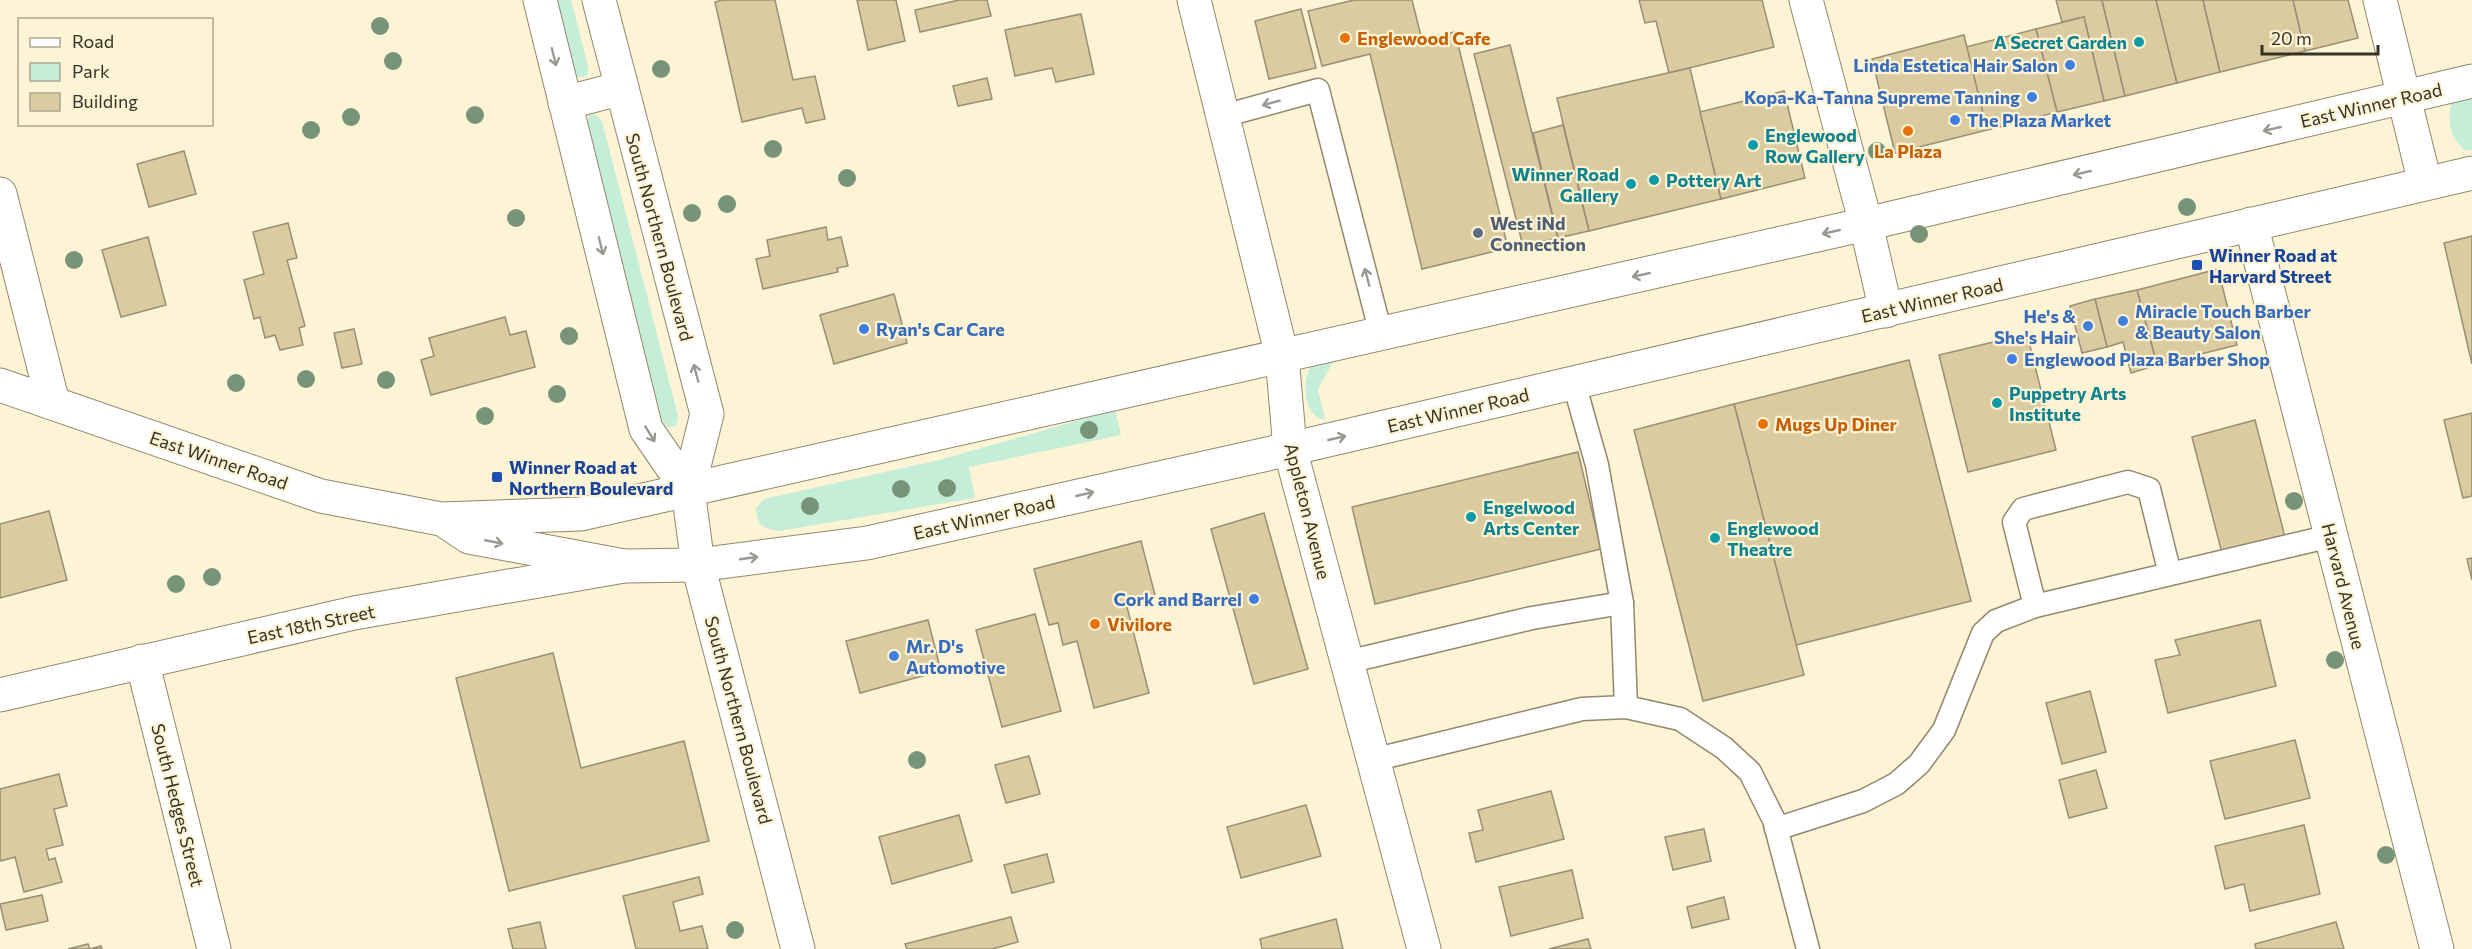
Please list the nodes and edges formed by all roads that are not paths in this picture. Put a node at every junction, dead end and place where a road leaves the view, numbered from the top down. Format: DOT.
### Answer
graph roads {
  1 [pos="540,0"];
  2 [pos="599,0"];
  3 [pos="1194,0"];
  4 [pos="1806,0"];
  5 [pos="2380,0"];
  6 [pos="2472,81"];
  7 [pos="622,88"];
  8 [pos="2404,97"];
  9 [pos="565,103"];
  10 [pos="1223,116"];
  11 [pos="2472,173"];
  12 [pos="2425,183"];
  13 [pos="0,194"];
  14 [pos="1866,224"];
  15 [pos="2251,224"];
  16 [pos="1887,311"];
  17 [pos="1381,334"];
  18 [pos="1282,356"];
  19 [pos="1574,383"];
  20 [pos="0,386"];
  21 [pos="53,403"];
  22 [pos="1290,449"];
  23 [pos="688,490"];
  24 [pos="441,519"];
  25 [pos="2331,536"];
  26 [pos="698,565"];
  27 [pos="624,566"];
  28 [pos="2170,574"];
  29 [pos="1622,603"];
  30 [pos="2035,606"];
  31 [pos="142,661"];
  32 [pos="1347,662"];
  33 [pos="0,695"];
  34 [pos="1626,707"];
  35 [pos="1373,760"];
  36 [pos="1776,829"];
  37 [pos="214,949"];
  38 [pos="798,949"];
  39 [pos="1424,949"];
  40 [pos="1808,949"];
  41 [pos="2437,949"];
  1 -- 9 [label="street, South Northern Boulevard, one-way"];
  2 -- 7 [label="street, South Northern Boulevard"];
  3 -- 10 [label="street, Appleton Avenue"];
  4 -- 14 [label="street"];
  5 -- 8 [label="street"];
  6 -- 8 [label="street, East Winner Road"];
  7 -- 9 [label="street"];
  23 -- 7 [label="street, South Northern Boulevard, one-way"];
  8 -- 12 [label="street"];
  8 -- 14 [label="street, East Winner Road, one-way"];
  9 -- 23 [label="street, South Northern Boulevard, one-way"];
  17 -- 10 [label="lane, one-way"];
  10 -- 18 [label="street, Appleton Avenue"];
  11 -- 12 [label="street, East Winner Road"];
  12 -- 15 [label="street, East Winner Road"];
  13 -- 21 [label="street"];
  14 -- 16 [label="street"];
  14 -- 17 [label="street, East Winner Road, one-way"];
  15 -- 16 [label="street, East Winner Road"];
  15 -- 25 [label="street, Harvard Avenue"];
  16 -- 19 [label="street, East Winner Road"];
  17 -- 18 [label="street, East Winner Road"];
  18 -- 22 [label="street, Appleton Avenue"];
  18 -- 23 [label="street, East Winner Road"];
  22 -- 19 [label="street, East Winner Road, one-way"];
  19 -- 29 [label="lane"];
  20 -- 21 [label="street, East Winner Road"];
  21 -- 24 [label="street, East Winner Road"];
  26 -- 22 [label="street, East Winner Road, one-way"];
  22 -- 32 [label="street, Appleton Avenue"];
  23 -- 24 [label="street, East Winner Road"];
  23 -- 26 [label="street, South Northern Boulevard"];
  24 -- 27 [label="street, East Winner Road, one-way"];
  25 -- 28 [label="lane"];
  25 -- 41 [label="street, Harvard Avenue"];
  26 -- 27 [label="street, East Winner Road"];
  26 -- 38 [label="street, South Northern Boulevard"];
  27 -- 31 [label="street, East 18th Street"];
  28 -- 30 [label="lane"];
  28 -- 30 [label="lane"];
  29 -- 32 [label="lane"];
  29 -- 34 [label="lane"];
  30 -- 36 [label="lane"];
  31 -- 33 [label="street, East 18th Street"];
  31 -- 37 [label="street, South Hedges Street"];
  32 -- 35 [label="street, Appleton Avenue"];
  34 -- 35 [label="lane"];
  34 -- 36 [label="lane"];
  35 -- 39 [label="street, Appleton Avenue"];
  36 -- 40 [label="lane"];
}
